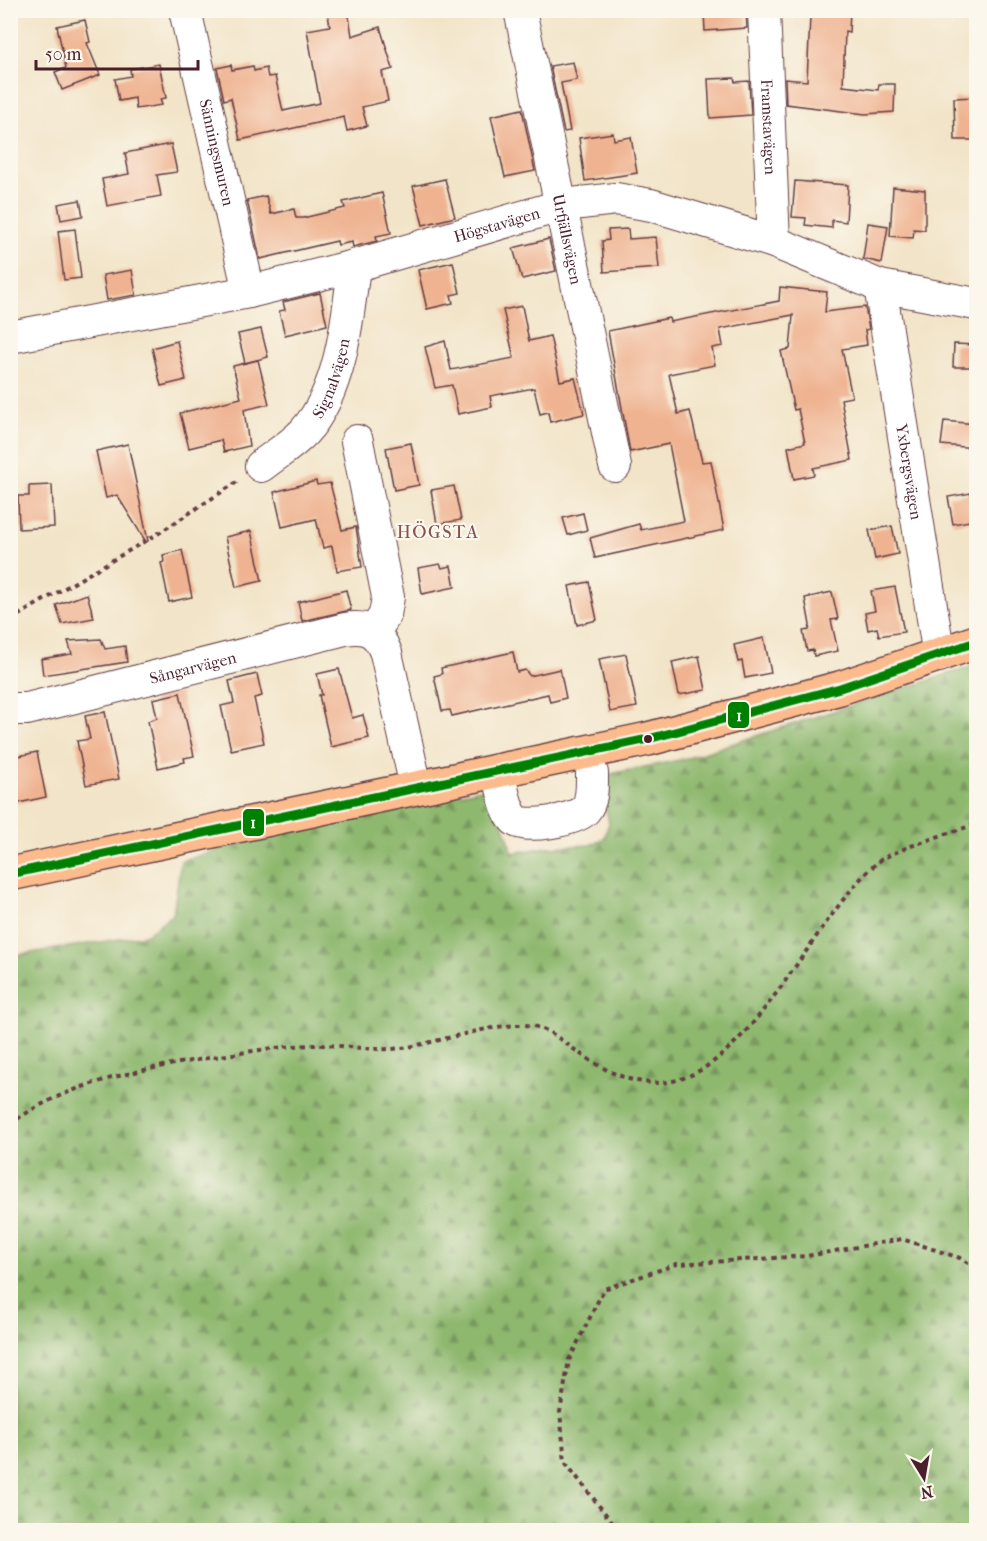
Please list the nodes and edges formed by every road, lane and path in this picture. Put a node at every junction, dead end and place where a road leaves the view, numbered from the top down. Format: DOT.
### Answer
graph roads {
  1 [pos="185,10"];
  2 [pos="520,10"];
  3 [pos="764,10"];
  4 [pos="562,205"];
  5 [pos="774,242"];
  6 [pos="354,266"];
  7 [pos="880,286"];
  8 [pos="249,292"];
  9 [pos="976,304"];
  10 [pos="10,337"];
  11 [pos="357,441"];
  12 [pos="261,466"];
  13 [pos="615,466"];
  14 [pos="10,620"];
  15 [pos="374,632"];
  16 [pos="976,642"];
  17 [pos="939,656"];
  18 [pos="10,709"];
  19 [pos="498,770"];
  20 [pos="592,773"];
  21 [pos="416,787"];
  22 [pos="976,824"];
  23 [pos="10,874"];
  24 [pos="10,1124"];
  25 [pos="976,1268"];
  26 [pos="976,1519"];
  27 [pos="618,1530"];
  28 [pos="955,1530"];
  1 -- 8 [label="street, Sänningsmuren"];
  2 -- 4 [label="street, Urfjällsvägen"];
  3 -- 5 [label="street, Framstavägen"];
  4 -- 5 [label="street, Högstavägen"];
  4 -- 6 [label="street, Högstavägen"];
  4 -- 13 [label="street, Urfjällsvägen"];
  5 -- 7 [label="street, Högstavägen"];
  6 -- 8 [label="street, Högstavägen"];
  6 -- 12 [label="street, Signalvägen"];
  7 -- 9 [label="street, Högstavägen"];
  7 -- 17 [label="street, Yxbergsvägen"];
  8 -- 10 [label="street, Högstavägen"];
  11 -- 15 [label="street"];
  12 -- 14 [label="path"];
  15 -- 18 [label="street, Sångarvägen"];
  15 -- 21 [label="street"];
  16 -- 17 [label="main road"];
  17 -- 19 [label="main road"];
  19 -- 20 [label="street"];
  19 -- 21 [label="main road"];
  21 -- 23 [label="main road"];
  22 -- 24 [label="path"];
  25 -- 27 [label="path"];
  26 -- 28 [label="path"];
}
